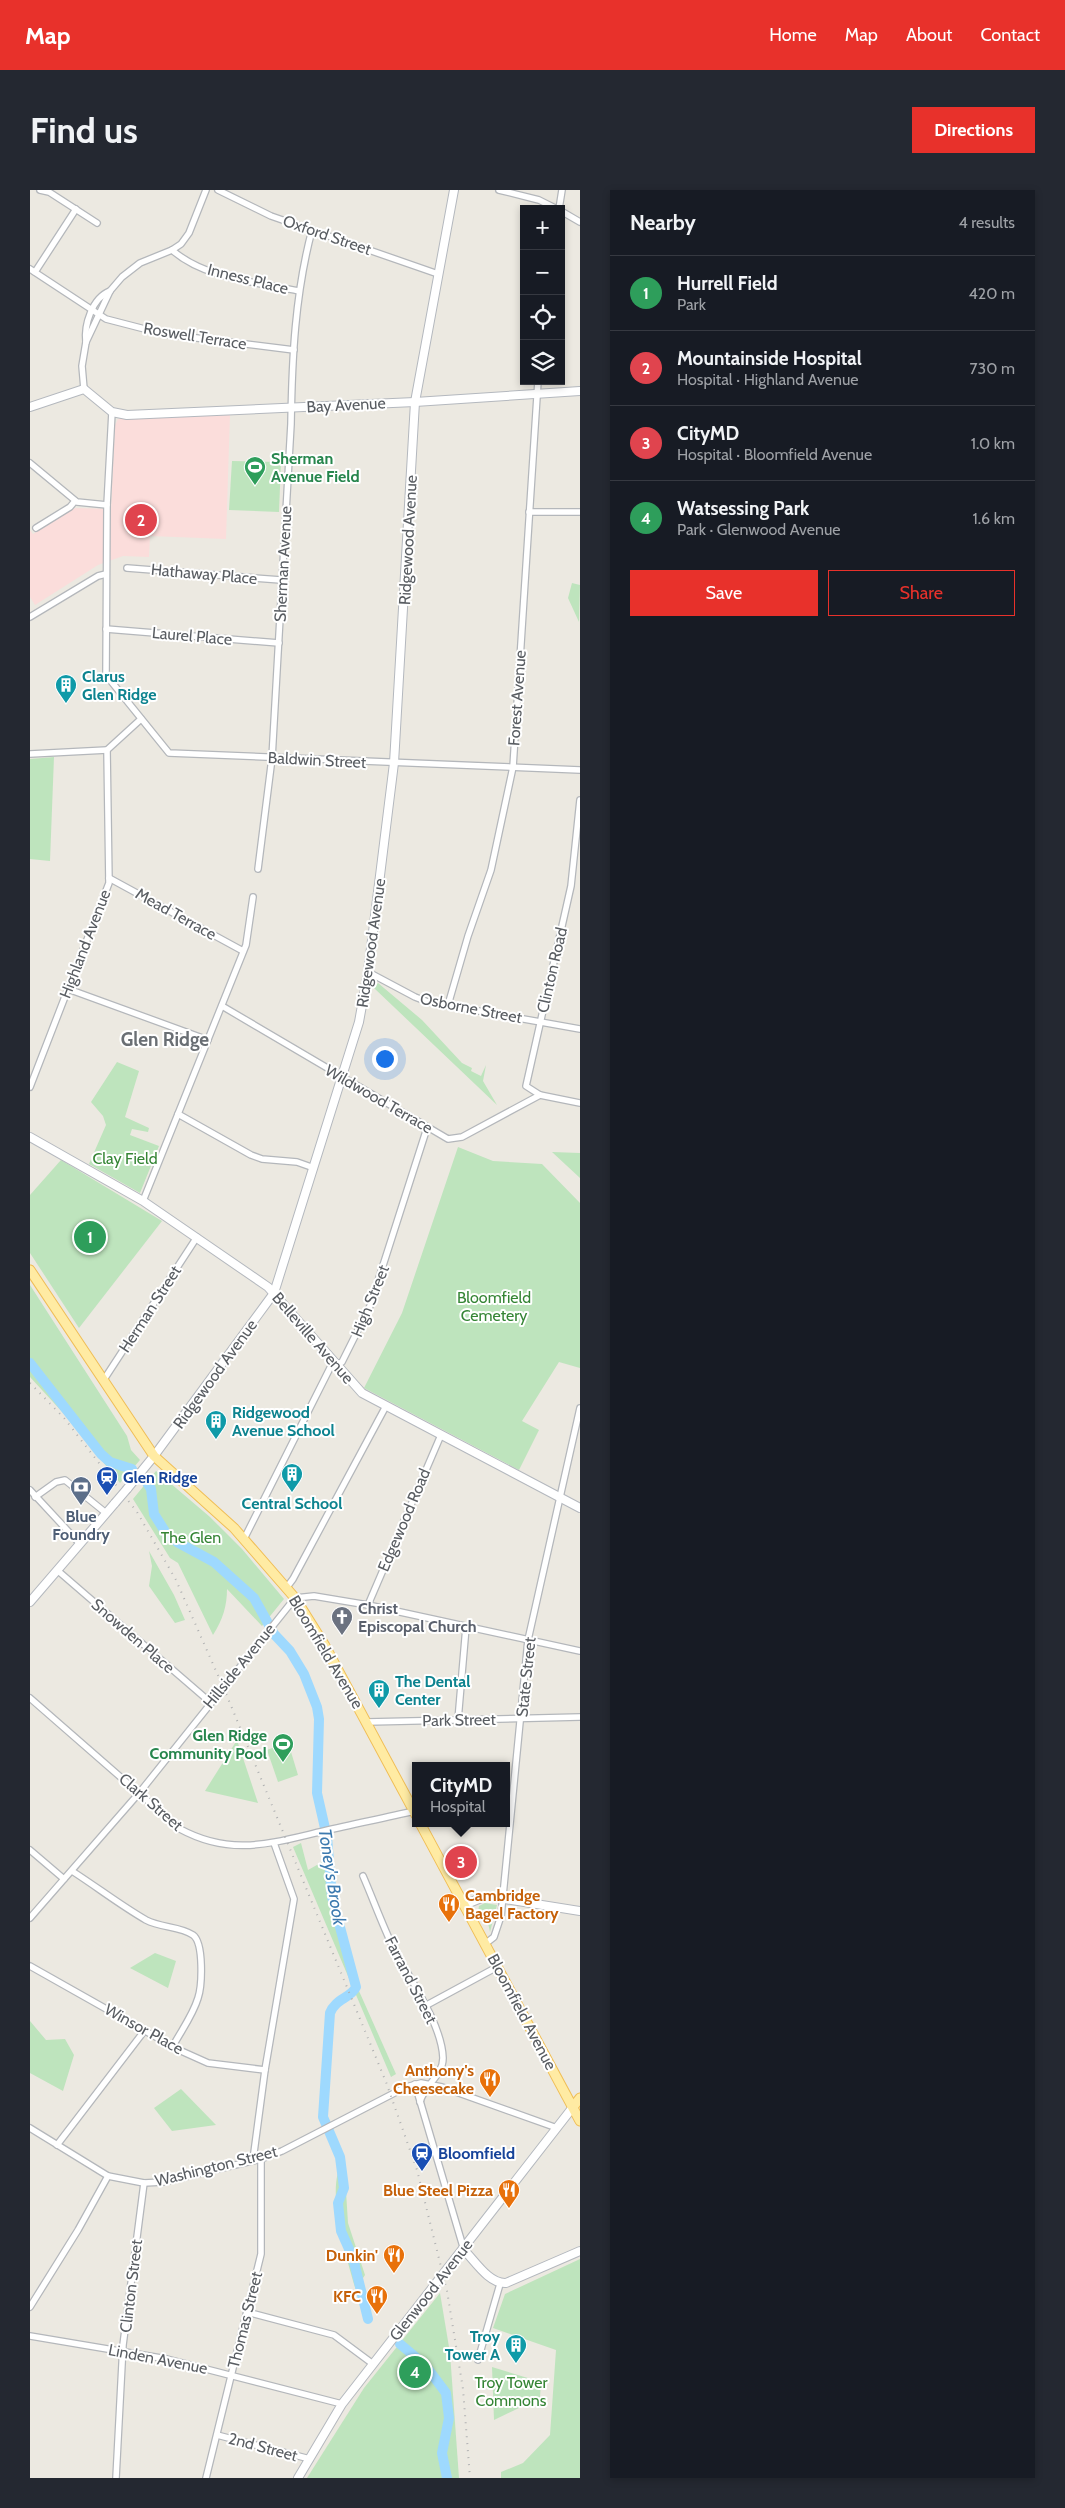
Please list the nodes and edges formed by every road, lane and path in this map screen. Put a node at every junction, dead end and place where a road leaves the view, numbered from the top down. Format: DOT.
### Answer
graph roads {
  1 [pos="40,190"];
  2 [pos="206,190"];
  3 [pos="218,190"];
  4 [pos="454,190"];
  5 [pos="499,190"];
  6 [pos="562,190"];
  7 [pos="550,205"];
  8 [pos="560,205"];
  9 [pos="76,209"];
  10 [pos="565,213"];
  11 [pos="97,222"];
  12 [pos="580,222"];
  13 [pos="312,230"];
  14 [pos="172,250"];
  15 [pos="32,270"];
  16 [pos="438,274"];
  17 [pos="110,291"];
  18 [pos="299,291"];
  19 [pos="91,311"];
  20 [pos="98,316"];
  21 [pos="86,342"];
  22 [pos="294,350"];
  23 [pos="538,385"];
  24 [pos="84,389"];
  25 [pos="580,391"];
  26 [pos="537,394"];
  27 [pos="415,402"];
  28 [pos="30,407"];
  29 [pos="290,408"];
  30 [pos="112,412"];
  31 [pos="30,463"];
  32 [pos="75,501"];
  33 [pos="107,505"];
  34 [pos="529,512"];
  35 [pos="580,512"];
  36 [pos="36,528"];
  37 [pos="127,568"];
  38 [pos="106,574"];
  39 [pos="281,580"];
  40 [pos="30,617"];
  41 [pos="106,628"];
  42 [pos="279,643"];
  43 [pos="141,718"];
  44 [pos="107,750"];
  45 [pos="30,754"];
  46 [pos="272,758"];
  47 [pos="394,763"];
  48 [pos="513,766"];
  49 [pos="580,770"];
  50 [pos="580,800"];
  51 [pos="578,837"];
  52 [pos="258,869"];
  53 [pos="108,878"];
  54 [pos="253,897"];
  55 [pos="243,951"];
  56 [pos="367,975"];
  57 [pos="68,989"];
  58 [pos="448,1005"];
  59 [pos="222,1006"];
  60 [pos="540,1021"];
  61 [pos="580,1029"];
  62 [pos="208,1040"];
  63 [pos="342,1078"];
  64 [pos="30,1088"];
  65 [pos="540,1095"];
  66 [pos="580,1103"];
  67 [pos="178,1114"];
  68 [pos="427,1128"];
  69 [pos="30,1137"];
  70 [pos="314,1168"];
  71 [pos="144,1201"];
  72 [pos="197,1238"];
  73 [pos="30,1270"];
  74 [pos="274,1293"];
  75 [pos="336,1365"];
  76 [pos="103,1381"];
  77 [pos="386,1406"];
  78 [pos="580,1408"];
  79 [pos="441,1435"];
  80 [pos="154,1456"];
  81 [pos="30,1490"];
  82 [pos="35,1497"];
  83 [pos="560,1498"];
  84 [pos="580,1508"];
  85 [pos="106,1513"];
  86 [pos="244,1539"];
  87 [pos="80,1544"];
  88 [pos="57,1570"];
  89 [pos="287,1587"];
  90 [pos="295,1598"];
  91 [pos="30,1602"];
  92 [pos="368,1605"];
  93 [pos="466,1627"];
  94 [pos="528,1640"];
  95 [pos="580,1651"];
  96 [pos="30,1698"];
  97 [pos="210,1702"];
  98 [pos="580,1717"];
  99 [pos="521,1719"];
  100 [pos="458,1720"];
  101 [pos="367,1722"];
  102 [pos="140,1792"];
  103 [pos="412,1807"];
  104 [pos="412,1814"];
  105 [pos="510,1817"];
  106 [pos="422,1827"];
  107 [pos="509,1827"];
  108 [pos="274,1843"];
  109 [pos="30,1850"];
  110 [pos="72,1871"];
  111 [pos="363,1876"];
  112 [pos="64,1879"];
  113 [pos="501,1898"];
  114 [pos="464,1905"];
  115 [pos="580,1912"];
  116 [pos="30,1918"];
  117 [pos="485,1944"];
  118 [pos="30,1966"];
  119 [pos="497,1967"];
  120 [pos="425,2006"];
  121 [pos="145,2030"];
  122 [pos="174,2046"];
  123 [pos="265,2070"];
  124 [pos="415,2084"];
  125 [pos="431,2084"];
  126 [pos="580,2098"];
  127 [pos="420,2102"];
  128 [pos="573,2107"];
  129 [pos="580,2121"];
  130 [pos="30,2128"];
  131 [pos="557,2128"];
  132 [pos="57,2145"];
  133 [pos="261,2158"];
  134 [pos="253,2160"];
  135 [pos="108,2176"];
  136 [pos="144,2183"];
  137 [pos="464,2250"];
  138 [pos="580,2251"];
  139 [pos="500,2284"];
  140 [pos="30,2307"];
  141 [pos="247,2312"];
  142 [pos="30,2336"];
  143 [pos="123,2352"];
  144 [pos="478,2360"];
  145 [pos="373,2364"];
  146 [pos="232,2374"];
  147 [pos="342,2404"];
  148 [pos="217,2435"];
  149 [pos="310,2459"];
  150 [pos="116,2478"];
  151 [pos="206,2478"];
  152 [pos="298,2478"];
  1 -- 9 [label="street"];
  2 -- 14 [label="street"];
  3 -- 13 [label="street, Oxford Street"];
  4 -- 16 [label="street, Ridgewood Avenue"];
  5 -- 7 [label="street"];
  6 -- 8 [label="street"];
  9 -- 11 [label="street"];
  9 -- 15 [label="street"];
  10 -- 12 [label="street"];
  13 -- 16 [label="street, Oxford Street"];
  13 -- 18 [label="street, Sherman Avenue"];
  14 -- 17 [label="street"];
  14 -- 18 [label="street, Inness Place"];
  15 -- 19 [label="street"];
  16 -- 27 [label="street, Ridgewood Avenue"];
  17 -- 19 [label="street"];
  17 -- 20 [label="street"];
  18 -- 22 [label="street, Sherman Avenue"];
  19 -- 20 [label="street"];
  19 -- 21 [label="street"];
  20 -- 21 [label="street"];
  20 -- 22 [label="street, Roswell Terrace"];
  21 -- 24 [label="street"];
  22 -- 29 [label="street, Sherman Avenue"];
  23 -- 26 [label="street, Forest Avenue"];
  24 -- 28 [label="street"];
  24 -- 30 [label="street"];
  25 -- 26 [label="street, Bay Avenue"];
  26 -- 27 [label="street, Bay Avenue"];
  26 -- 34 [label="street, Forest Avenue"];
  27 -- 29 [label="street, Bay Avenue"];
  27 -- 47 [label="street, Ridgewood Avenue"];
  29 -- 30 [label="street, Bay Avenue"];
  29 -- 39 [label="street, Sherman Avenue"];
  30 -- 33 [label="street"];
  31 -- 32 [label="street"];
  32 -- 33 [label="street"];
  32 -- 36 [label="street"];
  33 -- 38 [label="street"];
  34 -- 35 [label="street"];
  34 -- 48 [label="street, Forest Avenue"];
  37 -- 39 [label="street, Hathaway Place"];
  38 -- 40 [label="street"];
  38 -- 41 [label="street"];
  39 -- 42 [label="street, Sherman Avenue"];
  41 -- 42 [label="street, Laurel Place"];
  41 -- 43 [label="street, Baldwin Street"];
  42 -- 46 [label="street, Sherman Avenue"];
  43 -- 44 [label="street"];
  43 -- 46 [label="street, Baldwin Street"];
  44 -- 45 [label="street"];
  44 -- 53 [label="street, Highland Avenue"];
  46 -- 47 [label="street, Baldwin Street"];
  46 -- 52 [label="street, Sherman Avenue"];
  47 -- 48 [label="street, Baldwin Street"];
  47 -- 56 [label="street, Ridgewood Avenue"];
  48 -- 49 [label="street, Baldwin Street"];
  48 -- 58 [label="street, Forest Avenue"];
  50 -- 51 [label="street"];
  51 -- 60 [label="street, Clinton Road"];
  53 -- 55 [label="street, Mead Terrace"];
  53 -- 57 [label="street, Highland Avenue"];
  54 -- 55 [label="street"];
  55 -- 59 [label="street"];
  56 -- 58 [label="street, Osborne Street"];
  56 -- 63 [label="street, Ridgewood Avenue"];
  57 -- 62 [label="street"];
  57 -- 64 [label="street, Highland Avenue"];
  58 -- 60 [label="street, Osborne Street"];
  59 -- 62 [label="street"];
  59 -- 63 [label="street, Wildwood Terrace"];
  60 -- 61 [label="street, Osborne Street"];
  60 -- 65 [label="street, Clinton Road"];
  62 -- 67 [label="street"];
  63 -- 68 [label="street, Wildwood Terrace"];
  63 -- 70 [label="street, Ridgewood Avenue"];
  65 -- 66 [label="street"];
  65 -- 68 [label="street, Wildwood Terrace"];
  67 -- 70 [label="street"];
  67 -- 71 [label="street"];
  68 -- 75 [label="street, High Street"];
  69 -- 71 [label="street, Belleville Avenue"];
  70 -- 74 [label="street, Ridgewood Avenue"];
  71 -- 72 [label="street, Belleville Avenue"];
  72 -- 74 [label="street, Belleville Avenue"];
  72 -- 76 [label="street, Herman Street"];
  73 -- 76 [label="main road, Bloomfield Avenue"];
  74 -- 75 [label="street, Belleville Avenue"];
  74 -- 80 [label="street, Ridgewood Avenue"];
  75 -- 77 [label="street, Belleville Avenue"];
  75 -- 86 [label="street, High Street"];
  76 -- 80 [label="main road, Bloomfield Avenue"];
  77 -- 79 [label="street, Belleville Avenue"];
  77 -- 89 [label="street"];
  78 -- 83 [label="street, State Street"];
  79 -- 83 [label="street, Belleville Avenue"];
  79 -- 92 [label="street, Edgewood Road"];
  80 -- 85 [label="street, Ridgewood Avenue, bridge"];
  80 -- 86 [label="main road, Bloomfield Avenue"];
  81 -- 82 [label="street"];
  82 -- 85 [label="street"];
  82 -- 87 [label="street"];
  83 -- 84 [label="street, Belleville Avenue"];
  83 -- 94 [label="street, State Street"];
  85 -- 87 [label="street, Ridgewood Avenue"];
  86 -- 89 [label="main road, Bloomfield Avenue"];
  87 -- 88 [label="street, Ridgewood Avenue"];
  88 -- 91 [label="street, Ridgewood Avenue"];
  88 -- 97 [label="street, Snowden Place"];
  89 -- 90 [label="main road, Bloomfield Avenue"];
  90 -- 92 [label="street"];
  90 -- 97 [label="street, Hillside Avenue"];
  90 -- 101 [label="main road, Bloomfield Avenue"];
  92 -- 93 [label="street"];
  93 -- 94 [label="street"];
  93 -- 100 [label="street"];
  94 -- 95 [label="street"];
  94 -- 99 [label="street, State Street"];
  96 -- 102 [label="street, Clark Street"];
  97 -- 102 [label="street, Hillside Avenue"];
  98 -- 99 [label="street, Park Street"];
  99 -- 100 [label="street, Park Street"];
  99 -- 105 [label="street, State Street"];
  100 -- 101 [label="street, Park Street"];
  101 -- 103 [label="main road, Bloomfield Avenue"];
  102 -- 108 [label="street, Clark Street"];
  102 -- 110 [label="street, Hillside Avenue"];
  104 -- 108 [label="street, Clark Street"];
  106 -- 114 [label="main road, Bloomfield Avenue"];
  107 -- 113 [label="street, State Street"];
  108 -- 123 [label="street"];
  109 -- 112 [label="street"];
  110 -- 112 [label="street, Hillside Avenue"];
  110 -- 122 [label="street"];
  111 -- 120 [label="street, Farrand Street"];
  112 -- 116 [label="street, Hillside Avenue"];
  113 -- 114 [label="street"];
  113 -- 115 [label="street"];
  113 -- 117 [label="street, State Street"];
  114 -- 117 [label="main road, Bloomfield Avenue"];
  117 -- 119 [label="main road, Bloomfield Avenue"];
  118 -- 121 [label="street, Winsor Place"];
  119 -- 120 [label="street"];
  119 -- 128 [label="main road, Bloomfield Avenue"];
  120 -- 125 [label="street, Farrand Street"];
  121 -- 122 [label="street, Winsor Place"];
  121 -- 132 [label="street"];
  122 -- 123 [label="street, Winsor Place"];
  123 -- 134 [label="street"];
  124 -- 125 [label="street, Washington Street"];
  124 -- 127 [label="street"];
  124 -- 133 [label="street, Washington Street"];
  125 -- 127 [label="street"];
  125 -- 131 [label="street, Washington Street"];
  126 -- 128 [label="main road"];
  127 -- 137 [label="street"];
  128 -- 129 [label="main road, Bloomfield Avenue"];
  128 -- 131 [label="street, Glenwood Avenue"];
  130 -- 132 [label="street, Washington Street"];
  131 -- 137 [label="street, Glenwood Avenue"];
  132 -- 135 [label="street, Washington Street"];
  133 -- 134 [label="street, Washington Street"];
  133 -- 141 [label="street, Thomas Street"];
  134 -- 136 [label="street, Washington Street"];
  135 -- 136 [label="street, Washington Street"];
  135 -- 140 [label="street"];
  136 -- 143 [label="street, Clinton Street"];
  137 -- 139 [label="street"];
  137 -- 145 [label="street, Glenwood Avenue"];
  138 -- 139 [label="street"];
  139 -- 144 [label="street"];
  141 -- 145 [label="street"];
  141 -- 146 [label="street, Thomas Street"];
  142 -- 143 [label="street, Linden Avenue"];
  143 -- 146 [label="street, Linden Avenue"];
  143 -- 150 [label="street, Clinton Street"];
  145 -- 147 [label="street, Glenwood Avenue"];
  146 -- 147 [label="street, Linden Avenue"];
  146 -- 148 [label="street, Thomas Street"];
  147 -- 149 [label="street, Glenwood Avenue"];
  148 -- 149 [label="street, 2nd Street"];
  148 -- 151 [label="street, Thomas Street"];
  149 -- 152 [label="street, Glenwood Avenue"];
}
